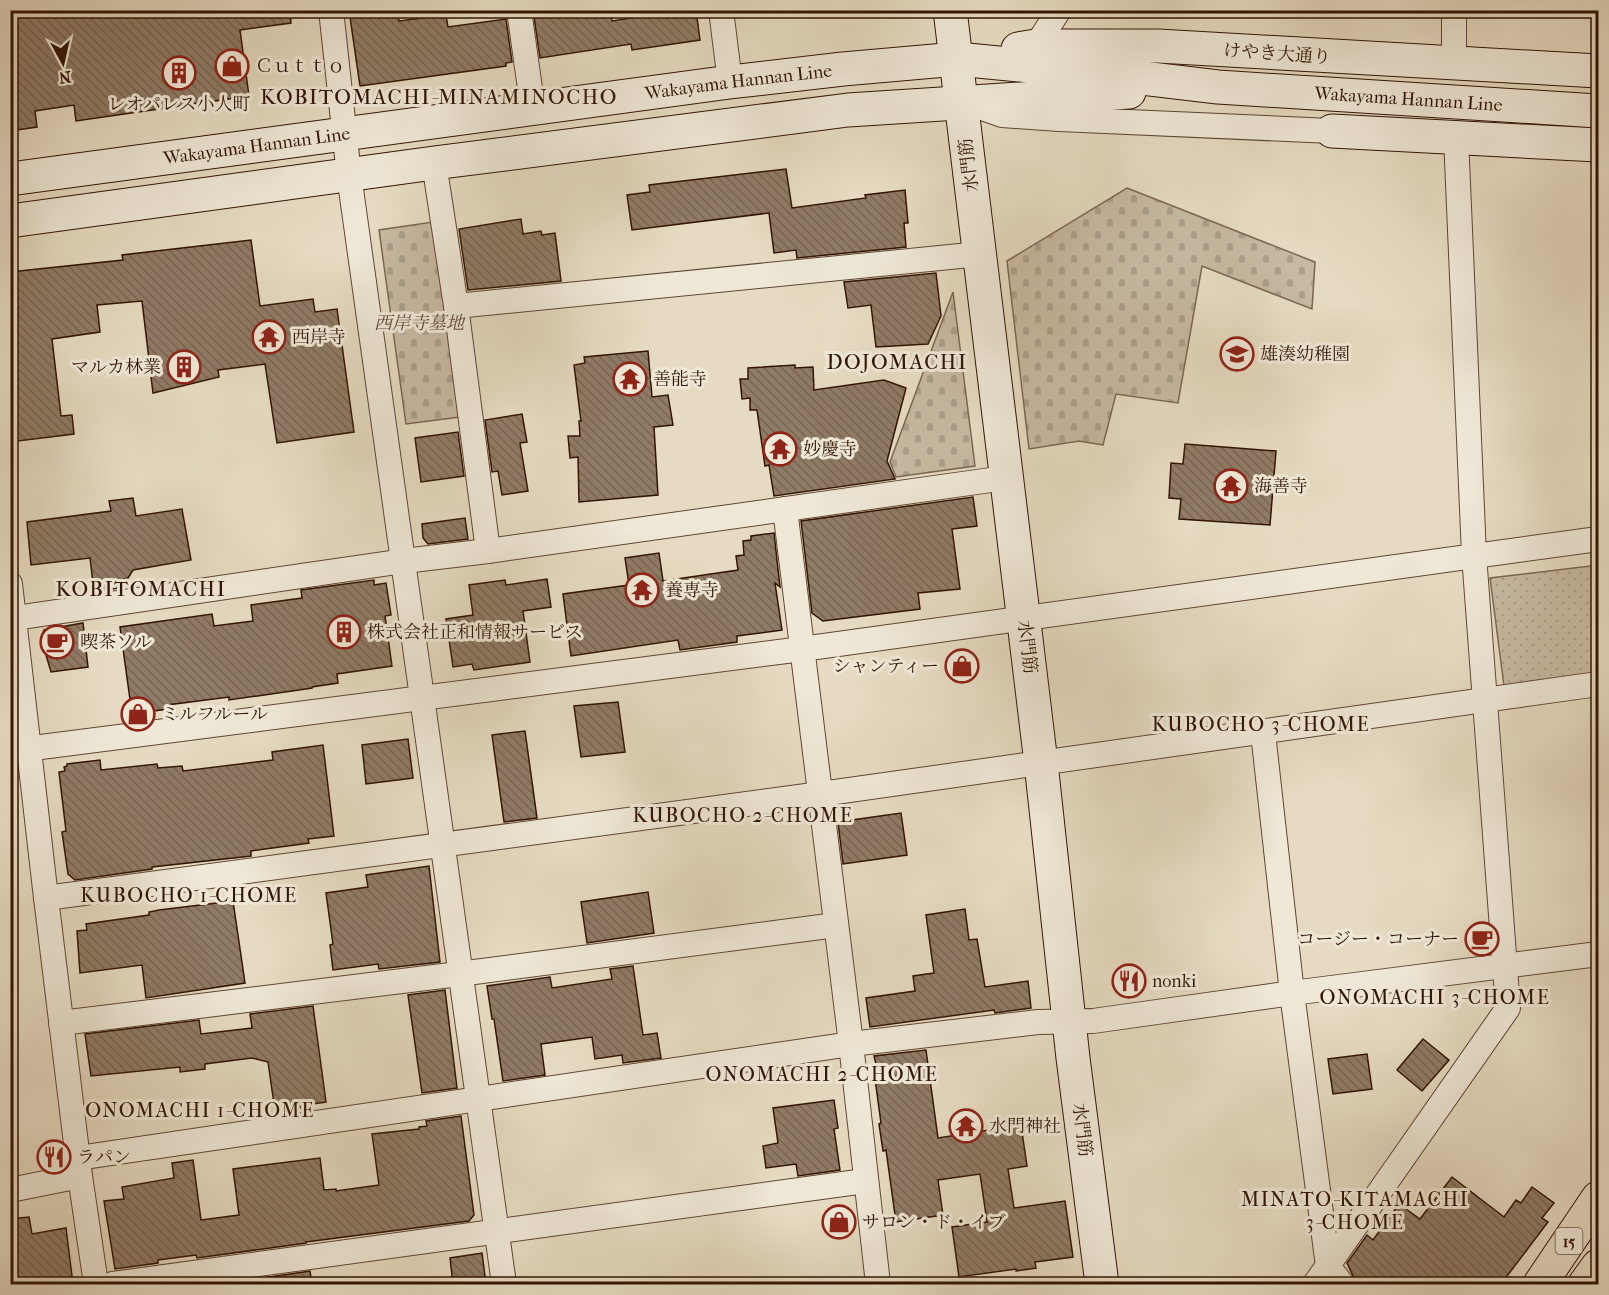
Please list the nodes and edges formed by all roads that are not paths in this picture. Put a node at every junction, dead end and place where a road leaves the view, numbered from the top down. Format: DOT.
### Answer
graph roads {
  1 [pos="320,10"];
  2 [pos="331,10"];
  3 [pos="519,10"];
  4 [pos="721,10"];
  5 [pos="950,10"];
  6 [pos="1059,10"];
  7 [pos="1454,10"];
  8 [pos="334,37"];
  9 [pos="1036,46"];
  10 [pos="957,60"];
  11 [pos="1454,64"];
  12 [pos="1599,71"];
  13 [pos="730,82"];
  14 [pos="1218,87"];
  15 [pos="962,102"];
  16 [pos="533,110"];
  17 [pos="1597,111"];
  18 [pos="1332,131"];
  19 [pos="344,134"];
  20 [pos="1456,137"];
  21 [pos="1599,145"];
  22 [pos="434,163"];
  23 [pos="350,175"];
  24 [pos="10,179"];
  25 [pos="10,221"];
  26 [pos="980,254"];
  27 [pos="456,306"];
  28 [pos="1005,478"];
  29 [pos="785,509"];
  30 [pos="1599,539"];
  31 [pos="488,551"];
  32 [pos="1474,555"];
  33 [pos="404,561"];
  34 [pos="10,584"];
  35 [pos="1023,617"];
  36 [pos="15,618"];
  37 [pos="802,649"];
  38 [pos="1599,684"];
  39 [pos="424,699"];
  40 [pos="1484,700"];
  41 [pos="1263,733"];
  42 [pos="19,750"];
  43 [pos="1041,763"];
  44 [pos="821,794"];
  45 [pos="442,844"];
  46 [pos="46,898"];
  47 [pos="836,924"];
  48 [pos="1599,954"];
  49 [pos="1506,965"];
  50 [pos="459,974"];
  51 [pos="1292,993"];
  52 [pos="1069,1022"];
  53 [pos="61,1023"];
  54 [pos="851,1044"];
  55 [pos="477,1100"];
  56 [pos="79,1167"];
  57 [pos="865,1180"];
  58 [pos="10,1190"];
  59 [pos="1599,1198"];
  60 [pos="496,1232"];
  61 [pos="1599,1266"];
  62 [pos="1328,1278"];
  63 [pos="96,1284"];
  64 [pos="113,1284"];
  65 [pos="504,1284"];
  66 [pos="878,1284"];
  67 [pos="1096,1284"];
  68 [pos="1540,1284"];
  69 [pos="1586,1284"];
  1 -- 8 [label="street"];
  2 -- 8 [label="street"];
  3 -- 16 [label="street"];
  4 -- 13 [label="street"];
  5 -- 10 [label="main road, 水門筋"];
  6 -- 9 [label="street"];
  7 -- 11 [label="street"];
  8 -- 19 [label="street"];
  9 -- 10 [label="main road, けやき大通り"];
  9 -- 11 [label="main road, けやき大通り"];
  10 -- 13 [label="main road, Wakayama Hannan Line"];
  10 -- 14 [label="main road, Wakayama Hannan Line"];
  10 -- 15 [label="main road, 水門筋"];
  11 -- 12 [label="main road, けやき大通り"];
  13 -- 16 [label="main road, Wakayama Hannan Line"];
  14 -- 15 [label="main road, Wakayama Hannan Line"];
  14 -- 17 [label="main road, Wakayama Hannan Line"];
  15 -- 18 [label="street"];
  15 -- 22 [label="main road, Wakayama Hannan Line"];
  15 -- 26 [label="main road, 水門筋"];
  16 -- 19 [label="main road, Wakayama Hannan Line"];
  18 -- 20 [label="main road"];
  19 -- 23 [label="street"];
  19 -- 24 [label="main road, Wakayama Hannan Line"];
  20 -- 21 [label="main road"];
  20 -- 32 [label="street"];
  22 -- 23 [label="main road, Wakayama Hannan Line"];
  22 -- 27 [label="street"];
  23 -- 25 [label="main road, Wakayama Hannan Line"];
  23 -- 33 [label="street"];
  26 -- 27 [label="street"];
  26 -- 28 [label="main road, 水門筋"];
  27 -- 31 [label="street"];
  28 -- 29 [label="street"];
  28 -- 35 [label="main road, 水門筋"];
  29 -- 31 [label="street"];
  29 -- 37 [label="street"];
  30 -- 32 [label="street"];
  31 -- 33 [label="street"];
  32 -- 35 [label="street"];
  32 -- 40 [label="street"];
  33 -- 36 [label="street"];
  33 -- 39 [label="street"];
  34 -- 36 [label="street"];
  35 -- 37 [label="street"];
  35 -- 43 [label="main road, 水門筋"];
  36 -- 42 [label="street"];
  37 -- 39 [label="street"];
  37 -- 44 [label="street"];
  38 -- 40 [label="street"];
  39 -- 42 [label="street"];
  39 -- 45 [label="street"];
  40 -- 41 [label="street"];
  40 -- 49 [label="street"];
  41 -- 43 [label="street"];
  41 -- 51 [label="street"];
  42 -- 46 [label="street"];
  43 -- 44 [label="street"];
  43 -- 52 [label="main road, 水門筋"];
  44 -- 45 [label="street"];
  44 -- 47 [label="street"];
  45 -- 46 [label="street"];
  45 -- 50 [label="street"];
  46 -- 53 [label="street"];
  47 -- 50 [label="street"];
  47 -- 54 [label="street"];
  48 -- 49 [label="street"];
  49 -- 51 [label="street"];
  49 -- 62 [label="street"];
  50 -- 53 [label="street"];
  50 -- 55 [label="street"];
  51 -- 52 [label="street"];
  51 -- 62 [label="street"];
  52 -- 54 [label="street"];
  52 -- 67 [label="main road, 水門筋"];
  53 -- 56 [label="street"];
  54 -- 55 [label="street"];
  54 -- 57 [label="street"];
  55 -- 56 [label="street"];
  55 -- 60 [label="street"];
  56 -- 58 [label="street"];
  56 -- 63 [label="street"];
  57 -- 60 [label="street"];
  57 -- 66 [label="street"];
  59 -- 68 [label="main road, 15"];
  60 -- 64 [label="street"];
  60 -- 65 [label="street"];
  61 -- 69 [label="main road, 15"];
}
